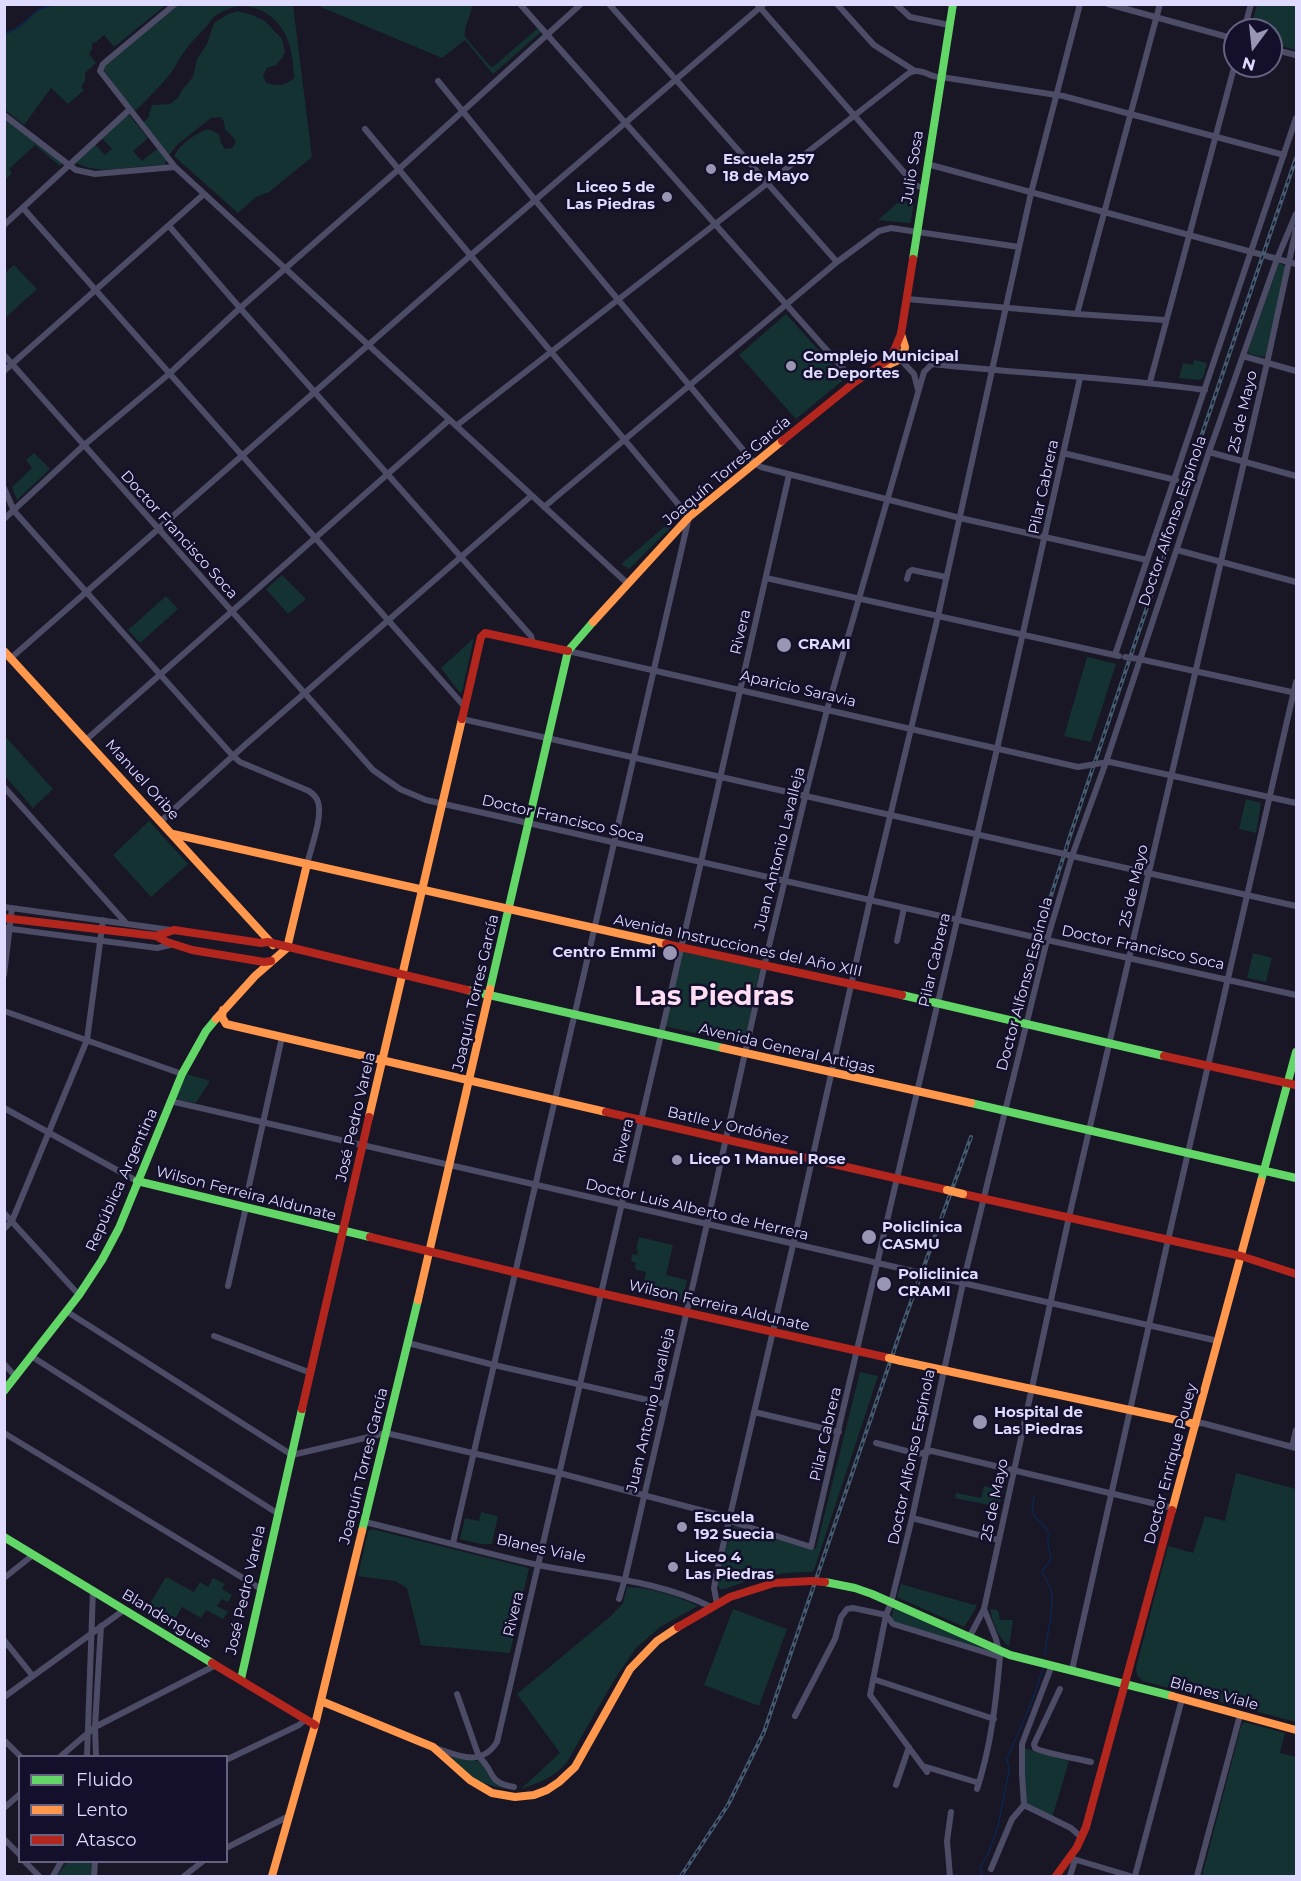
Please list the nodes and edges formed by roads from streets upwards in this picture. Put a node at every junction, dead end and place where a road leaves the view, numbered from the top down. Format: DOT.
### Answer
graph roads {
  1 [pos="175,4"];
  2 [pos="520,4"];
  3 [pos="581,4"];
  4 [pos="609,4"];
  5 [pos="837,4"];
  6 [pos="896,4"];
  7 [pos="953,4"];
  8 [pos="1080,4"];
  9 [pos="1108,4"];
  10 [pos="1160,4"];
  11 [pos="760,6"];
  12 [pos="1156,18"];
  13 [pos="949,25"];
  14 [pos="547,35"];
  15 [pos="1223,36"];
  16 [pos="915,70"];
  17 [pos="941,77"];
  18 [pos="1231,78"];
  19 [pos="675,80"];
  20 [pos="438,81"];
  21 [pos="1056,95"];
  22 [pos="129,110"];
  23 [pos="464,111"];
  24 [pos="1131,114"];
  25 [pos="4,115"];
  26 [pos="853,116"];
  27 [pos="1296,118"];
  28 [pos="625,123"];
  29 [pos="365,129"];
  30 [pos="1215,137"];
  31 [pos="1284,155"];
  32 [pos="927,164"];
  33 [pos="69,165"];
  34 [pos="175,167"];
  35 [pos="399,169"];
  36 [pos="767,183"];
  37 [pos="923,188"];
  38 [pos="1031,193"];
  39 [pos="204,194"];
  40 [pos="535,200"];
  41 [pos="23,208"];
  42 [pos="1105,213"];
  43 [pos="1296,214"];
  44 [pos="714,224"];
  45 [pos="4,225"];
  46 [pos="169,226"];
  47 [pos="1296,229"];
  48 [pos="917,232"];
  49 [pos="1188,234"];
  50 [pos="1018,247"];
  51 [pos="1251,251"];
  52 [pos="471,255"];
  53 [pos="1277,259"];
  54 [pos="837,262"];
  55 [pos="1289,262"];
  56 [pos="1296,264"];
  57 [pos="286,269"];
  58 [pos="96,290"];
  59 [pos="617,298"];
  60 [pos="907,299"];
  61 [pos="786,305"];
  62 [pos="240,308"];
  63 [pos="1005,308"];
  64 [pos="1077,314"];
  65 [pos="1166,320"];
  66 [pos="901,334"];
  67 [pos="368,345"];
  68 [pos="896,347"];
  69 [pos="551,351"];
  70 [pos="4,356"];
  71 [pos="1243,356"];
  72 [pos="901,360"];
  73 [pos="1267,363"];
  74 [pos="12,364"];
  75 [pos="992,370"];
  76 [pos="4,371"];
  77 [pos="1296,371"];
  78 [pos="169,374"];
  79 [pos="1080,378"];
  80 [pos="855,382"];
  81 [pos="1150,382"];
  82 [pos="689,385"];
  83 [pos="918,390"];
  84 [pos="1205,390"];
  85 [pos="315,392"];
  86 [pos="449,420"];
  87 [pos="456,426"];
  88 [pos="624,440"];
  89 [pos="83,446"];
  90 [pos="1209,452"];
  91 [pos="1064,453"];
  92 [pos="242,455"];
  93 [pos="1244,462"];
  94 [pos="754,463"];
  95 [pos="388,473"];
  96 [pos="789,475"];
  97 [pos="1296,476"];
  98 [pos="1176,480"];
  99 [pos="4,488"];
  100 [pos="531,496"];
  101 [pos="887,500"];
  102 [pos="544,507"];
  103 [pos="14,511"];
  104 [pos="689,517"];
  105 [pos="960,518"];
  106 [pos="4,519"];
  107 [pos="158,528"];
  108 [pos="315,537"];
  109 [pos="1045,538"];
  110 [pos="1177,550"];
  111 [pos="461,556"];
  112 [pos="1147,560"];
  113 [pos="1221,562"];
  114 [pos="946,577"];
  115 [pos="766,578"];
  116 [pos="907,579"];
  117 [pos="1296,582"];
  118 [pos="627,583"];
  119 [pos="86,593"];
  120 [pos="858,599"];
  121 [pos="231,611"];
  122 [pos="938,616"];
  123 [pos="388,619"];
  124 [pos="485,633"];
  125 [pos="1023,635"];
  126 [pos="533,643"];
  127 [pos="568,651"];
  128 [pos="8,655"];
  129 [pos="1115,655"];
  130 [pos="1139,659"];
  131 [pos="655,670"];
  132 [pos="1196,671"];
  133 [pos="159,675"];
  134 [pos="1296,682"];
  135 [pos="740,690"];
  136 [pos="305,692"];
  137 [pos="1295,693"];
  138 [pos="465,707"];
  139 [pos="826,710"];
  140 [pos="462,718"];
  141 [pos="911,729"];
  142 [pos="548,738"];
  143 [pos="87,739"];
  144 [pos="997,749"];
  145 [pos="233,756"];
  146 [pos="635,757"];
  147 [pos="1104,763"];
  148 [pos="1172,776"];
  149 [pos="720,777"];
  150 [pos="4,787"];
  151 [pos="805,797"];
  152 [pos="1269,797"];
  153 [pos="1296,803"];
  154 [pos="443,804"];
  155 [pos="890,816"];
  156 [pos="160,821"];
  157 [pos="529,823"];
  158 [pos="173,834"];
  159 [pos="977,835"];
  160 [pos="615,843"];
  161 [pos="1072,856"];
  162 [pos="701,862"];
  163 [pos="307,864"];
  164 [pos="1149,873"];
  165 [pos="785,881"];
  166 [pos="423,890"];
  167 [pos="1247,895"];
  168 [pos="870,900"];
  169 [pos="1296,906"];
  170 [pos="8,908"];
  171 [pos="904,908"];
  172 [pos="509,910"];
  173 [pos="8,918"];
  174 [pos="103,920"];
  175 [pos="957,920"];
  176 [pos="126,923"];
  177 [pos="258,927"];
  178 [pos="7,928"];
  179 [pos="595,929"];
  180 [pos="102,930"];
  181 [pos="174,930"];
  182 [pos="187,932"];
  183 [pos="156,936"];
  184 [pos="1047,940"];
  185 [pos="100,941"];
  186 [pos="897,941"];
  187 [pos="261,943"];
  188 [pos="272,944"];
  189 [pos="170,945"];
  190 [pos="680,947"];
  191 [pos="184,948"];
  192 [pos="287,948"];
  193 [pos="1130,958"];
  194 [pos="274,959"];
  195 [pos="258,960"];
  196 [pos="764,965"];
  197 [pos="4,975"];
  198 [pos="403,975"];
  199 [pos="255,976"];
  200 [pos="1228,979"];
  201 [pos="852,984"];
  202 [pos="489,995"];
  203 [pos="1296,995"];
  204 [pos="937,1003"];
  205 [pos="223,1010"];
  206 [pos="4,1011"];
  207 [pos="575,1015"];
  208 [pos="211,1024"];
  209 [pos="226,1024"];
  210 [pos="1025,1024"];
  211 [pos="661,1034"];
  212 [pos="282,1037"];
  213 [pos="87,1040"];
  214 [pos="1109,1044"];
  215 [pos="1296,1052"];
  216 [pos="745,1054"];
  217 [pos="383,1060"];
  218 [pos="1208,1066"];
  219 [pos="831,1073"];
  220 [pos="182,1074"];
  221 [pos="470,1080"];
  222 [pos="1292,1084"];
  223 [pos="918,1093"];
  224 [pos="171,1101"];
  225 [pos="555,1101"];
  226 [pos="4,1108"];
  227 [pos="1004,1110"];
  228 [pos="641,1120"];
  229 [pos="263,1124"];
  230 [pos="1089,1131"];
  231 [pos="49,1133"];
  232 [pos="726,1140"];
  233 [pos="363,1146"];
  234 [pos="1188,1153"];
  235 [pos="812,1159"];
  236 [pos="450,1166"];
  237 [pos="1264,1170"];
  238 [pos="897,1178"];
  239 [pos="1296,1178"];
  240 [pos="137,1181"];
  241 [pos="249,1186"];
  242 [pos="534,1186"];
  243 [pos="984,1198"];
  244 [pos="621,1205"];
  245 [pos="246,1207"];
  246 [pos="4,1213"];
  247 [pos="1069,1218"];
  248 [pos="12,1221"];
  249 [pos="707,1224"];
  250 [pos="4,1229"];
  251 [pos="342,1231"];
  252 [pos="1168,1240"];
  253 [pos="793,1245"];
  254 [pos="429,1253"];
  255 [pos="1240,1256"];
  256 [pos="877,1264"];
  257 [pos="514,1272"];
  258 [pos="1296,1274"];
  259 [pos="963,1283"];
  260 [pos="228,1286"];
  261 [pos="600,1293"];
  262 [pos="79,1295"];
  263 [pos="1051,1303"];
  264 [pos="66,1311"];
  265 [pos="686,1313"];
  266 [pos="1150,1325"];
  267 [pos="772,1332"];
  268 [pos="214,1336"];
  269 [pos="1218,1341"];
  270 [pos="408,1343"];
  271 [pos="858,1351"];
  272 [pos="31,1356"];
  273 [pos="4,1364"];
  274 [pos="494,1365"];
  275 [pos="944,1370"];
  276 [pos="311,1373"];
  277 [pos="16,1377"];
  278 [pos="580,1384"];
  279 [pos="1032,1388"];
  280 [pos="4,1391"];
  281 [pos="665,1404"];
  282 [pos="754,1412"];
  283 [pos="1131,1412"];
  284 [pos="1196,1424"];
  285 [pos="1296,1430"];
  286 [pos="839,1432"];
  287 [pos="4,1433"];
  288 [pos="386,1433"];
  289 [pos="876,1443"];
  290 [pos="1294,1447"];
  291 [pos="925,1452"];
  292 [pos="473,1454"];
  293 [pos="292,1455"];
  294 [pos="1013,1471"];
  295 [pos="560,1473"];
  296 [pos="644,1494"];
  297 [pos="1112,1494"];
  298 [pos="1173,1508"];
  299 [pos="278,1513"];
  300 [pos="912,1518"];
  301 [pos="729,1519"];
  302 [pos="365,1522"];
  303 [pos="4,1537"];
  304 [pos="998,1540"];
  305 [pos="453,1543"];
  306 [pos="33,1555"];
  307 [pos="538,1564"];
  308 [pos="4,1578"];
  309 [pos="625,1580"];
  310 [pos="261,1589"];
  311 [pos="93,1590"];
  312 [pos="619,1599"];
  313 [pos="891,1602"];
  314 [pos="714,1605"];
  315 [pos="984,1609"];
  316 [pos="124,1610"];
  317 [pos="886,1615"];
  318 [pos="101,1626"];
  319 [pos="90,1633"];
  320 [pos="969,1638"];
  321 [pos="4,1640"];
  322 [pos="1000,1654"];
  323 [pos="216,1665"];
  324 [pos="1052,1665"];
  325 [pos="1072,1670"];
  326 [pos="32,1676"];
  327 [pos="240,1679"];
  328 [pos="873,1679"];
  329 [pos="1125,1683"];
  330 [pos="1060,1689"];
  331 [pos="457,1694"];
  332 [pos="4,1697"];
  333 [pos="1182,1699"];
  334 [pos="321,1701"];
  335 [pos="1240,1715"];
  336 [pos="795,1716"];
  337 [pos="306,1719"];
  338 [pos="994,1719"];
  339 [pos="315,1725"];
  340 [pos="95,1727"];
  341 [pos="1296,1730"];
  342 [pos="87,1733"];
  343 [pos="4,1740"];
  344 [pos="433,1747"];
  345 [pos="909,1747"];
  346 [pos="19,1755"];
  347 [pos="62,1755"];
  348 [pos="87,1755"];
  349 [pos="96,1755"];
  350 [pos="479,1757"];
  351 [pos="228,1759"];
  352 [pos="1091,1762"];
  353 [pos="896,1785"];
  354 [pos="514,1787"];
  355 [pos="18,1796"];
  356 [pos="1024,1805"];
  357 [pos="4,1808"];
  358 [pos="951,1812"];
  359 [pos="289,1816"];
  360 [pos="1081,1837"];
  361 [pos="4,1839"];
  362 [pos="228,1847"];
  363 [pos="18,1853"];
  364 [pos="1072,1859"];
  365 [pos="26,1863"];
  366 [pos="201,1863"];
  367 [pos="992,1869"];
  368 [pos="39,1876"];
  369 [pos="184,1876"];
  370 [pos="272,1876"];
  371 [pos="950,1876"];
  372 [pos="1056,1876"];
  373 [pos="1070,1876"];
  374 [pos="1130,1876"];
  375 [pos="1135,1876"];
  376 [pos="1197,1876"];
  1 -- 22 [label="street"];
  2 -- 14 [label="street"];
  3 -- 14 [label="street"];
  4 -- 19 [label="street"];
  5 -- 16 [label="street"];
  6 -- 13 [label="street"];
  7 -- 13 [label="street, Julio Sosa"];
  8 -- 21 [label="street"];
  9 -- 12 [label="street"];
  10 -- 12 [label="street"];
  11 -- 19 [label="street"];
  11 -- 26 [label="street"];
  12 -- 15 [label="street"];
  12 -- 24 [label="street"];
  13 -- 17 [label="street, Julio Sosa"];
  14 -- 23 [label="street"];
  14 -- 28 [label="street"];
  16 -- 17 [label="street"];
  16 -- 26 [label="street"];
  17 -- 21 [label="street"];
  17 -- 32 [label="street, Julio Sosa"];
  18 -- 30 [label="street"];
  19 -- 28 [label="street"];
  19 -- 36 [label="street"];
  20 -- 23 [label="street"];
  21 -- 24 [label="street"];
  21 -- 38 [label="street"];
  22 -- 33 [label="street"];
  22 -- 34 [label="street"];
  23 -- 35 [label="street"];
  23 -- 40 [label="street"];
  24 -- 30 [label="street"];
  24 -- 42 [label="street"];
  25 -- 33 [label="street"];
  26 -- 36 [label="street"];
  26 -- 37 [label="street"];
  27 -- 31 [label="street"];
  28 -- 40 [label="street"];
  28 -- 44 [label="street"];
  29 -- 35 [label="street"];
  30 -- 31 [label="street"];
  30 -- 49 [label="street"];
  31 -- 51 [label="street"];
  32 -- 37 [label="street, Julio Sosa"];
  32 -- 38 [label="street"];
  33 -- 34 [label="street"];
  33 -- 41 [label="street"];
  34 -- 39 [label="street"];
  35 -- 52 [label="street"];
  35 -- 57 [label="street"];
  36 -- 44 [label="street"];
  36 -- 54 [label="street"];
  37 -- 48 [label="street, Julio Sosa"];
  38 -- 42 [label="street"];
  38 -- 50 [label="street"];
  39 -- 46 [label="street"];
  39 -- 57 [label="street"];
  40 -- 52 [label="street"];
  40 -- 59 [label="street"];
  41 -- 45 [label="street"];
  41 -- 58 [label="street"];
  42 -- 49 [label="street"];
  42 -- 64 [label="street"];
  43 -- 53 [label="street, Doctor Alfonso Espínola"];
  44 -- 59 [label="street"];
  44 -- 61 [label="street"];
  46 -- 58 [label="street"];
  46 -- 62 [label="street"];
  47 -- 55 [label="street, 25 de Mayo"];
  48 -- 50 [label="street"];
  48 -- 54 [label="street"];
  48 -- 60 [label="street, Julio Sosa"];
  49 -- 51 [label="street"];
  49 -- 65 [label="street"];
  50 -- 63 [label="street"];
  51 -- 53 [label="street"];
  51 -- 84 [label="street"];
  52 -- 67 [label="street"];
  52 -- 69 [label="street"];
  53 -- 55 [label="street"];
  53 -- 71 [label="street, Doctor Alfonso Espínola"];
  54 -- 61 [label="street"];
  55 -- 56 [label="street"];
  55 -- 73 [label="street, 25 de Mayo"];
  57 -- 62 [label="street"];
  57 -- 67 [label="street"];
  58 -- 74 [label="street"];
  58 -- 78 [label="street"];
  59 -- 69 [label="street"];
  59 -- 82 [label="street"];
  60 -- 63 [label="street"];
  60 -- 66 [label="street, Julio Sosa"];
  61 -- 80 [label="street"];
  61 -- 82 [label="street"];
  62 -- 78 [label="street"];
  62 -- 85 [label="street"];
  63 -- 64 [label="street"];
  63 -- 75 [label="street"];
  64 -- 65 [label="street"];
  65 -- 81 [label="street"];
  66 -- 68 [label="street, Joaquín Torres García"];
  66 -- 72 [label="street"];
  67 -- 85 [label="street"];
  67 -- 86 [label="street"];
  68 -- 72 [label="street"];
  68 -- 80 [label="street, Joaquín Torres García"];
  69 -- 87 [label="street"];
  69 -- 88 [label="street"];
  70 -- 74 [label="street, Doctor Francisco Soca"];
  71 -- 73 [label="street"];
  71 -- 90 [label="street, Doctor Alfonso Espínola"];
  72 -- 80 [label="street, Joaquín Torres García"];
  72 -- 83 [label="street"];
  73 -- 77 [label="street"];
  73 -- 93 [label="street, 25 de Mayo"];
  74 -- 76 [label="street"];
  74 -- 89 [label="street, Doctor Francisco Soca"];
  75 -- 79 [label="street"];
  75 -- 83 [label="street, Juan Antonio Lavalleja"];
  75 -- 105 [label="street"];
  78 -- 89 [label="street"];
  78 -- 92 [label="street"];
  79 -- 81 [label="street"];
  79 -- 91 [label="street, Pilar Cabrera"];
  80 -- 94 [label="street, Joaquín Torres García"];
  81 -- 84 [label="street"];
  82 -- 88 [label="street"];
  82 -- 94 [label="street"];
  83 -- 101 [label="street, Juan Antonio Lavalleja"];
  84 -- 98 [label="street"];
  85 -- 92 [label="street"];
  85 -- 95 [label="street"];
  86 -- 87 [label="street"];
  86 -- 95 [label="street"];
  87 -- 100 [label="street"];
  88 -- 102 [label="street"];
  88 -- 104 [label="street"];
  89 -- 103 [label="street"];
  89 -- 107 [label="street, Doctor Francisco Soca"];
  90 -- 93 [label="street"];
  90 -- 110 [label="street, Doctor Alfonso Espínola"];
  91 -- 98 [label="street"];
  91 -- 109 [label="street, Pilar Cabrera"];
  92 -- 107 [label="street"];
  92 -- 108 [label="street"];
  93 -- 97 [label="street"];
  93 -- 113 [label="street, 25 de Mayo"];
  94 -- 96 [label="street"];
  94 -- 104 [label="street, Joaquín Torres García"];
  95 -- 108 [label="street"];
  95 -- 111 [label="street"];
  96 -- 101 [label="street"];
  96 -- 115 [label="street, Rivera"];
  98 -- 112 [label="street"];
  99 -- 103 [label="street"];
  100 -- 102 [label="street"];
  100 -- 111 [label="street"];
  101 -- 105 [label="street"];
  101 -- 120 [label="street, Juan Antonio Lavalleja"];
  102 -- 118 [label="street"];
  103 -- 106 [label="street"];
  103 -- 119 [label="street"];
  104 -- 118 [label="street, Joaquín Torres García"];
  104 -- 131 [label="street"];
  105 -- 109 [label="street"];
  105 -- 114 [label="street"];
  107 -- 119 [label="street"];
  107 -- 121 [label="street, Doctor Francisco Soca"];
  108 -- 121 [label="street"];
  108 -- 123 [label="street"];
  109 -- 112 [label="street"];
  109 -- 125 [label="street, Pilar Cabrera"];
  110 -- 113 [label="street"];
  110 -- 130 [label="street, Doctor Alfonso Espínola"];
  111 -- 123 [label="street"];
  111 -- 126 [label="street"];
  112 -- 129 [label="street"];
  113 -- 117 [label="street"];
  113 -- 132 [label="street, 25 de Mayo"];
  114 -- 116 [label="street"];
  114 -- 122 [label="street"];
  115 -- 120 [label="street"];
  115 -- 135 [label="street, Rivera"];
  118 -- 127 [label="street, Joaquín Torres García"];
  119 -- 128 [label="street"];
  119 -- 133 [label="street"];
  120 -- 122 [label="street"];
  120 -- 139 [label="street, Juan Antonio Lavalleja"];
  121 -- 133 [label="street"];
  121 -- 136 [label="street, Doctor Francisco Soca"];
  122 -- 125 [label="street"];
  122 -- 141 [label="street"];
  123 -- 136 [label="street"];
  123 -- 138 [label="street"];
  124 -- 126 [label="street, Aparicio Saravia"];
  124 -- 138 [label="street, José Pedro Varela"];
  125 -- 129 [label="street"];
  125 -- 144 [label="street, Pilar Cabrera"];
  126 -- 127 [label="street, Aparicio Saravia"];
  127 -- 131 [label="street, Aparicio Saravia"];
  127 -- 142 [label="street, Joaquín Torres García"];
  128 -- 143 [label="street, Manuel Oribe"];
  129 -- 130 [label="street, bridge"];
  130 -- 132 [label="street"];
  130 -- 147 [label="street, Doctor Alfonso Espínola"];
  131 -- 135 [label="street, Aparicio Saravia"];
  131 -- 146 [label="street"];
  132 -- 137 [label="street"];
  132 -- 148 [label="street, 25 de Mayo"];
  133 -- 143 [label="street"];
  133 -- 145 [label="street"];
  134 -- 137 [label="street"];
  135 -- 139 [label="street, Aparicio Saravia"];
  135 -- 149 [label="street, Rivera"];
  136 -- 145 [label="street"];
  136 -- 154 [label="street, Doctor Francisco Soca"];
  137 -- 152 [label="street"];
  138 -- 140 [label="street, José Pedro Varela"];
  139 -- 141 [label="street, Aparicio Saravia"];
  139 -- 151 [label="street, Juan Antonio Lavalleja"];
  140 -- 142 [label="street"];
  140 -- 154 [label="street, José Pedro Varela"];
  141 -- 144 [label="street, Aparicio Saravia"];
  141 -- 155 [label="street"];
  142 -- 146 [label="street"];
  142 -- 157 [label="street, Joaquín Torres García"];
  143 -- 156 [label="street, Manuel Oribe"];
  144 -- 147 [label="street, Aparicio Saravia, bridge"];
  144 -- 159 [label="street, Pilar Cabrera"];
  145 -- 156 [label="street"];
  145 -- 163 [label="street"];
  146 -- 149 [label="street"];
  146 -- 160 [label="street"];
  147 -- 148 [label="street"];
  147 -- 161 [label="street, Doctor Alfonso Espínola"];
  148 -- 152 [label="street"];
  148 -- 164 [label="street, 25 de Mayo"];
  149 -- 151 [label="street"];
  149 -- 162 [label="street, Rivera"];
  150 -- 176 [label="street"];
  151 -- 155 [label="street"];
  151 -- 165 [label="street, Juan Antonio Lavalleja"];
  152 -- 153 [label="street"];
  152 -- 167 [label="street"];
  154 -- 157 [label="street, Doctor Francisco Soca"];
  154 -- 166 [label="street, José Pedro Varela"];
  155 -- 159 [label="street"];
  155 -- 168 [label="street"];
  156 -- 158 [label="street, Manuel Oribe"];
  157 -- 160 [label="street, Doctor Francisco Soca"];
  157 -- 172 [label="street, Joaquín Torres García"];
  158 -- 163 [label="street, Avenida Instrucciones del Año XIII"];
  158 -- 177 [label="street, Manuel Oribe"];
  159 -- 161 [label="street, bridge"];
  159 -- 175 [label="street, Pilar Cabrera"];
  160 -- 162 [label="street, Doctor Francisco Soca"];
  160 -- 179 [label="street"];
  161 -- 164 [label="street"];
  161 -- 184 [label="street, Doctor Alfonso Espínola"];
  162 -- 165 [label="street, Doctor Francisco Soca"];
  162 -- 190 [label="street, Rivera"];
  163 -- 166 [label="street, Avenida Instrucciones del Año XIII"];
  163 -- 192 [label="street"];
  164 -- 167 [label="street"];
  164 -- 193 [label="street, 25 de Mayo"];
  165 -- 168 [label="street, Doctor Francisco Soca"];
  165 -- 196 [label="street, Juan Antonio Lavalleja"];
  166 -- 172 [label="street, Avenida Instrucciones del Año XIII"];
  166 -- 198 [label="street, José Pedro Varela"];
  167 -- 169 [label="street"];
  167 -- 200 [label="street"];
  168 -- 171 [label="street, Doctor Francisco Soca"];
  168 -- 201 [label="street"];
  170 -- 173 [label="street"];
  170 -- 174 [label="street"];
  171 -- 175 [label="street, Doctor Francisco Soca"];
  171 -- 186 [label="street"];
  172 -- 179 [label="street, Avenida Instrucciones del Año XIII"];
  172 -- 202 [label="street, Joaquín Torres García"];
  173 -- 178 [label="street"];
  173 -- 180 [label="street"];
  174 -- 176 [label="street"];
  174 -- 180 [label="street"];
  175 -- 184 [label="street, Doctor Francisco Soca, bridge"];
  175 -- 204 [label="street, Pilar Cabrera"];
  176 -- 181 [label="street"];
  177 -- 187 [label="street"];
  177 -- 188 [label="street"];
  178 -- 185 [label="street"];
  178 -- 197 [label="street"];
  179 -- 190 [label="street, Avenida Instrucciones del Año XIII"];
  179 -- 207 [label="street"];
  180 -- 183 [label="street"];
  180 -- 185 [label="street"];
  181 -- 182 [label="street"];
  181 -- 183 [label="street"];
  182 -- 187 [label="street"];
  182 -- 191 [label="street"];
  183 -- 189 [label="street"];
  184 -- 193 [label="street, Doctor Francisco Soca"];
  184 -- 210 [label="street, Doctor Alfonso Espínola"];
  185 -- 189 [label="street"];
  185 -- 213 [label="street"];
  187 -- 188 [label="street"];
  187 -- 195 [label="street"];
  188 -- 192 [label="street, Avenida General Artigas"];
  188 -- 194 [label="street"];
  189 -- 191 [label="street"];
  190 -- 196 [label="street, Avenida Instrucciones del Año XIII"];
  190 -- 211 [label="street, Rivera"];
  191 -- 195 [label="street"];
  192 -- 194 [label="street, República Argentina"];
  192 -- 198 [label="street, Avenida General Artigas"];
  193 -- 200 [label="street, Doctor Francisco Soca"];
  193 -- 214 [label="street, 25 de Mayo"];
  194 -- 195 [label="street"];
  194 -- 199 [label="street, República Argentina"];
  195 -- 199 [label="street"];
  196 -- 201 [label="street, Avenida Instrucciones del Año XIII"];
  196 -- 216 [label="street, Juan Antonio Lavalleja"];
  198 -- 202 [label="street, Avenida General Artigas"];
  198 -- 217 [label="street, José Pedro Varela"];
  199 -- 205 [label="street, República Argentina"];
  200 -- 203 [label="street, Doctor Francisco Soca"];
  200 -- 218 [label="street"];
  201 -- 204 [label="street, Avenida Instrucciones del Año XIII"];
  201 -- 219 [label="street"];
  202 -- 207 [label="street, Avenida General Artigas"];
  202 -- 221 [label="street, Joaquín Torres García"];
  204 -- 210 [label="street, Avenida Instrucciones del Año XIII"];
  204 -- 223 [label="street, Pilar Cabrera"];
  205 -- 208 [label="street, República Argentina"];
  205 -- 209 [label="street"];
  206 -- 213 [label="street"];
  207 -- 211 [label="street, Avenida General Artigas"];
  207 -- 225 [label="street"];
  208 -- 209 [label="street, Batlle y Ordóñez"];
  208 -- 220 [label="street, República Argentina"];
  209 -- 212 [label="street, Batlle y Ordóñez"];
  210 -- 214 [label="street, Avenida Instrucciones del Año XIII"];
  210 -- 227 [label="street, Doctor Alfonso Espínola"];
  211 -- 216 [label="street, Avenida General Artigas"];
  211 -- 228 [label="street, Rivera"];
  212 -- 217 [label="street, Batlle y Ordóñez"];
  212 -- 229 [label="street"];
  213 -- 220 [label="street"];
  213 -- 231 [label="street"];
  214 -- 218 [label="street, Avenida Instrucciones del Año XIII"];
  214 -- 230 [label="street, 25 de Mayo"];
  215 -- 222 [label="street, Doctor Enrique Pouey"];
  216 -- 219 [label="street, Avenida General Artigas"];
  216 -- 232 [label="street, Juan Antonio Lavalleja"];
  217 -- 221 [label="street, Batlle y Ordóñez"];
  217 -- 233 [label="street, José Pedro Varela"];
  218 -- 222 [label="street, Avenida Instrucciones del Año XIII"];
  218 -- 234 [label="street"];
  219 -- 223 [label="street, Avenida General Artigas"];
  219 -- 235 [label="street"];
  220 -- 224 [label="street, República Argentina"];
  221 -- 225 [label="street, Batlle y Ordóñez"];
  221 -- 236 [label="street, Joaquín Torres García"];
  222 -- 237 [label="street, Doctor Enrique Pouey"];
  223 -- 227 [label="street, Avenida General Artigas"];
  223 -- 238 [label="street, Pilar Cabrera"];
  224 -- 229 [label="street, Doctor Luis Alberto de Herrera"];
  224 -- 240 [label="street, República Argentina"];
  225 -- 228 [label="street, Batlle y Ordóñez"];
  225 -- 242 [label="street"];
  226 -- 231 [label="street"];
  227 -- 230 [label="street, Avenida General Artigas"];
  227 -- 243 [label="street, Doctor Alfonso Espínola"];
  228 -- 232 [label="street, Batlle y Ordóñez"];
  228 -- 244 [label="street, Rivera"];
  229 -- 233 [label="street, Doctor Luis Alberto de Herrera"];
  229 -- 241 [label="street"];
  230 -- 234 [label="street, Avenida General Artigas"];
  230 -- 247 [label="street, 25 de Mayo"];
  231 -- 240 [label="street"];
  231 -- 248 [label="street"];
  232 -- 235 [label="street, Batlle y Ordóñez"];
  232 -- 249 [label="street, Juan Antonio Lavalleja"];
  233 -- 236 [label="street, Doctor Luis Alberto de Herrera"];
  233 -- 251 [label="street, José Pedro Varela"];
  234 -- 237 [label="street, Avenida General Artigas"];
  234 -- 252 [label="street"];
  235 -- 238 [label="street, Batlle y Ordóñez"];
  235 -- 253 [label="street"];
  236 -- 242 [label="street, Doctor Luis Alberto de Herrera"];
  236 -- 254 [label="street, Joaquín Torres García"];
  237 -- 239 [label="street, Avenida General Artigas"];
  237 -- 255 [label="street, Doctor Enrique Pouey"];
  238 -- 243 [label="street, Batlle y Ordóñez, bridge"];
  238 -- 256 [label="street, Pilar Cabrera"];
  240 -- 245 [label="street, Wilson Ferreira Aldunate"];
  240 -- 262 [label="street, República Argentina"];
  242 -- 244 [label="street, Doctor Luis Alberto de Herrera"];
  242 -- 257 [label="street"];
  243 -- 247 [label="street, Batlle y Ordóñez"];
  243 -- 259 [label="street, Doctor Alfonso Espínola"];
  244 -- 249 [label="street, Doctor Luis Alberto de Herrera"];
  244 -- 261 [label="street, Rivera"];
  245 -- 251 [label="street, Wilson Ferreira Aldunate"];
  245 -- 260 [label="street"];
  246 -- 248 [label="street"];
  247 -- 252 [label="street, Batlle y Ordóñez"];
  247 -- 263 [label="street, 25 de Mayo"];
  248 -- 250 [label="street"];
  248 -- 262 [label="street"];
  249 -- 253 [label="street, Doctor Luis Alberto de Herrera"];
  249 -- 265 [label="street, Juan Antonio Lavalleja"];
  251 -- 254 [label="street, Wilson Ferreira Aldunate"];
  251 -- 276 [label="street, José Pedro Varela"];
  252 -- 255 [label="street, Batlle y Ordóñez"];
  252 -- 266 [label="street"];
  253 -- 256 [label="street, Doctor Luis Alberto de Herrera"];
  253 -- 267 [label="street"];
  254 -- 257 [label="street, Wilson Ferreira Aldunate"];
  254 -- 270 [label="street, Joaquín Torres García"];
  255 -- 258 [label="street, Batlle y Ordóñez"];
  255 -- 269 [label="street, Doctor Enrique Pouey"];
  256 -- 259 [label="street, Doctor Luis Alberto de Herrera, bridge"];
  256 -- 271 [label="street, Pilar Cabrera"];
  257 -- 261 [label="street, Wilson Ferreira Aldunate"];
  257 -- 274 [label="street"];
  259 -- 263 [label="street, Doctor Luis Alberto de Herrera"];
  259 -- 275 [label="street, Doctor Alfonso Espínola"];
  261 -- 265 [label="street, Wilson Ferreira Aldunate"];
  261 -- 278 [label="street, Rivera"];
  262 -- 264 [label="street, República Argentina"];
  263 -- 266 [label="street, Doctor Luis Alberto de Herrera"];
  263 -- 279 [label="street, 25 de Mayo"];
  264 -- 272 [label="street, República Argentina"];
  264 -- 293 [label="street"];
  265 -- 267 [label="street, Wilson Ferreira Aldunate"];
  265 -- 281 [label="street, Juan Antonio Lavalleja"];
  266 -- 269 [label="street, Doctor Luis Alberto de Herrera"];
  266 -- 283 [label="street"];
  267 -- 271 [label="street, Wilson Ferreira Aldunate"];
  267 -- 282 [label="street"];
  268 -- 276 [label="street"];
  269 -- 284 [label="street, Doctor Enrique Pouey"];
  270 -- 274 [label="street"];
  270 -- 288 [label="street, Joaquín Torres García"];
  271 -- 275 [label="street, Wilson Ferreira Aldunate, bridge"];
  271 -- 286 [label="street, Pilar Cabrera"];
  272 -- 277 [label="street, República Argentina"];
  272 -- 299 [label="street"];
  273 -- 277 [label="street"];
  274 -- 278 [label="street"];
  274 -- 292 [label="street"];
  275 -- 279 [label="street, Wilson Ferreira Aldunate"];
  275 -- 291 [label="street, Doctor Alfonso Espínola"];
  276 -- 293 [label="street, José Pedro Varela"];
  277 -- 280 [label="street, República Argentina"];
  278 -- 281 [label="street"];
  278 -- 295 [label="street, Rivera"];
  279 -- 283 [label="street, Wilson Ferreira Aldunate"];
  279 -- 294 [label="street, 25 de Mayo"];
  281 -- 296 [label="street, Juan Antonio Lavalleja"];
  282 -- 286 [label="street"];
  282 -- 301 [label="street"];
  283 -- 284 [label="street, Wilson Ferreira Aldunate"];
  283 -- 297 [label="street"];
  284 -- 290 [label="street, Wilson Ferreira Aldunate"];
  284 -- 298 [label="street, Doctor Enrique Pouey"];
  285 -- 290 [label="street"];
  286 -- 301 [label="street, Pilar Cabrera"];
  287 -- 310 [label="street"];
  288 -- 292 [label="street"];
  288 -- 293 [label="street"];
  288 -- 302 [label="street, Joaquín Torres García"];
  289 -- 291 [label="street"];
  291 -- 294 [label="street"];
  291 -- 300 [label="street, Doctor Alfonso Espínola"];
  292 -- 295 [label="street"];
  292 -- 305 [label="street"];
  293 -- 299 [label="street, José Pedro Varela"];
  294 -- 297 [label="street"];
  294 -- 304 [label="street, 25 de Mayo"];
  295 -- 296 [label="street"];
  295 -- 307 [label="street, Rivera"];
  296 -- 301 [label="street"];
  296 -- 309 [label="street, Juan Antonio Lavalleja"];
  297 -- 298 [label="street"];
  297 -- 325 [label="street"];
  298 -- 329 [label="street, Doctor Enrique Pouey"];
  299 -- 310 [label="street, José Pedro Varela"];
  300 -- 304 [label="street"];
  300 -- 313 [label="street, Doctor Alfonso Espínola"];
  301 -- 314 [label="street"];
  302 -- 305 [label="street, Blanes Viale"];
  302 -- 334 [label="street, Joaquín Torres García"];
  303 -- 306 [label="street, Blandengues"];
  304 -- 315 [label="street, 25 de Mayo"];
  305 -- 307 [label="street, Blanes Viale"];
  306 -- 308 [label="street"];
  306 -- 311 [label="street, Blandengues"];
  307 -- 309 [label="street, Blanes Viale"];
  307 -- 350 [label="street, Rivera"];
  309 -- 312 [label="street, Juan Antonio Lavalleja"];
  309 -- 314 [label="street, Blanes Viale"];
  310 -- 327 [label="street, José Pedro Varela"];
  311 -- 316 [label="street, Blandengues"];
  311 -- 319 [label="street"];
  313 -- 314 [label="street, Blanes Viale, bridge"];
  313 -- 317 [label="street, Doctor Alfonso Espínola"];
  313 -- 320 [label="street, Blanes Viale"];
  314 -- 344 [label="street, Blanes Viale"];
  315 -- 320 [label="street, 25 de Mayo"];
  315 -- 322 [label="street"];
  316 -- 318 [label="street"];
  316 -- 323 [label="street, Blandengues"];
  317 -- 322 [label="street"];
  317 -- 328 [label="street, Doctor Alfonso Espínola"];
  317 -- 336 [label="street"];
  318 -- 319 [label="street"];
  318 -- 340 [label="street"];
  319 -- 326 [label="street"];
  319 -- 342 [label="street"];
  320 -- 322 [label="street, Blanes Viale"];
  321 -- 326 [label="street"];
  322 -- 324 [label="street, Blanes Viale"];
  322 -- 338 [label="street"];
  323 -- 327 [label="street, Blandengues"];
  323 -- 340 [label="street"];
  324 -- 325 [label="street, Blanes Viale"];
  324 -- 356 [label="street"];
  325 -- 329 [label="street, Blanes Viale"];
  326 -- 332 [label="street"];
  327 -- 337 [label="street, Blandengues"];
  328 -- 338 [label="street"];
  328 -- 345 [label="street, Doctor Alfonso Espínola"];
  329 -- 333 [label="street, Blanes Viale"];
  329 -- 360 [label="street, Doctor Enrique Pouey"];
  330 -- 352 [label="street"];
  331 -- 350 [label="street"];
  333 -- 335 [label="street, Blanes Viale"];
  333 -- 375 [label="street"];
  334 -- 339 [label="street, Joaquín Torres García"];
  334 -- 344 [label="street, Blanes Viale"];
  335 -- 341 [label="street, Blanes Viale"];
  335 -- 376 [label="street"];
  337 -- 339 [label="street, Blandengues"];
  337 -- 351 [label="street"];
  338 -- 345 [label="street, Doctor Alfonso Espínola"];
  339 -- 359 [label="street, Joaquín Torres García"];
  340 -- 342 [label="street"];
  340 -- 349 [label="street"];
  342 -- 347 [label="street"];
  342 -- 348 [label="street"];
  343 -- 346 [label="street"];
  344 -- 350 [label="street"];
  345 -- 353 [label="street"];
  350 -- 354 [label="street"];
  355 -- 357 [label="street"];
  356 -- 360 [label="street"];
  356 -- 367 [label="street"];
  358 -- 371 [label="street"];
  359 -- 362 [label="street"];
  359 -- 370 [label="street, Joaquín Torres García"];
  360 -- 364 [label="street, Doctor Enrique Pouey"];
  361 -- 363 [label="street"];
  364 -- 372 [label="street, Doctor Enrique Pouey"];
  364 -- 373 [label="street"];
  364 -- 374 [label="street"];
  365 -- 368 [label="street"];
  366 -- 369 [label="street"];
}
